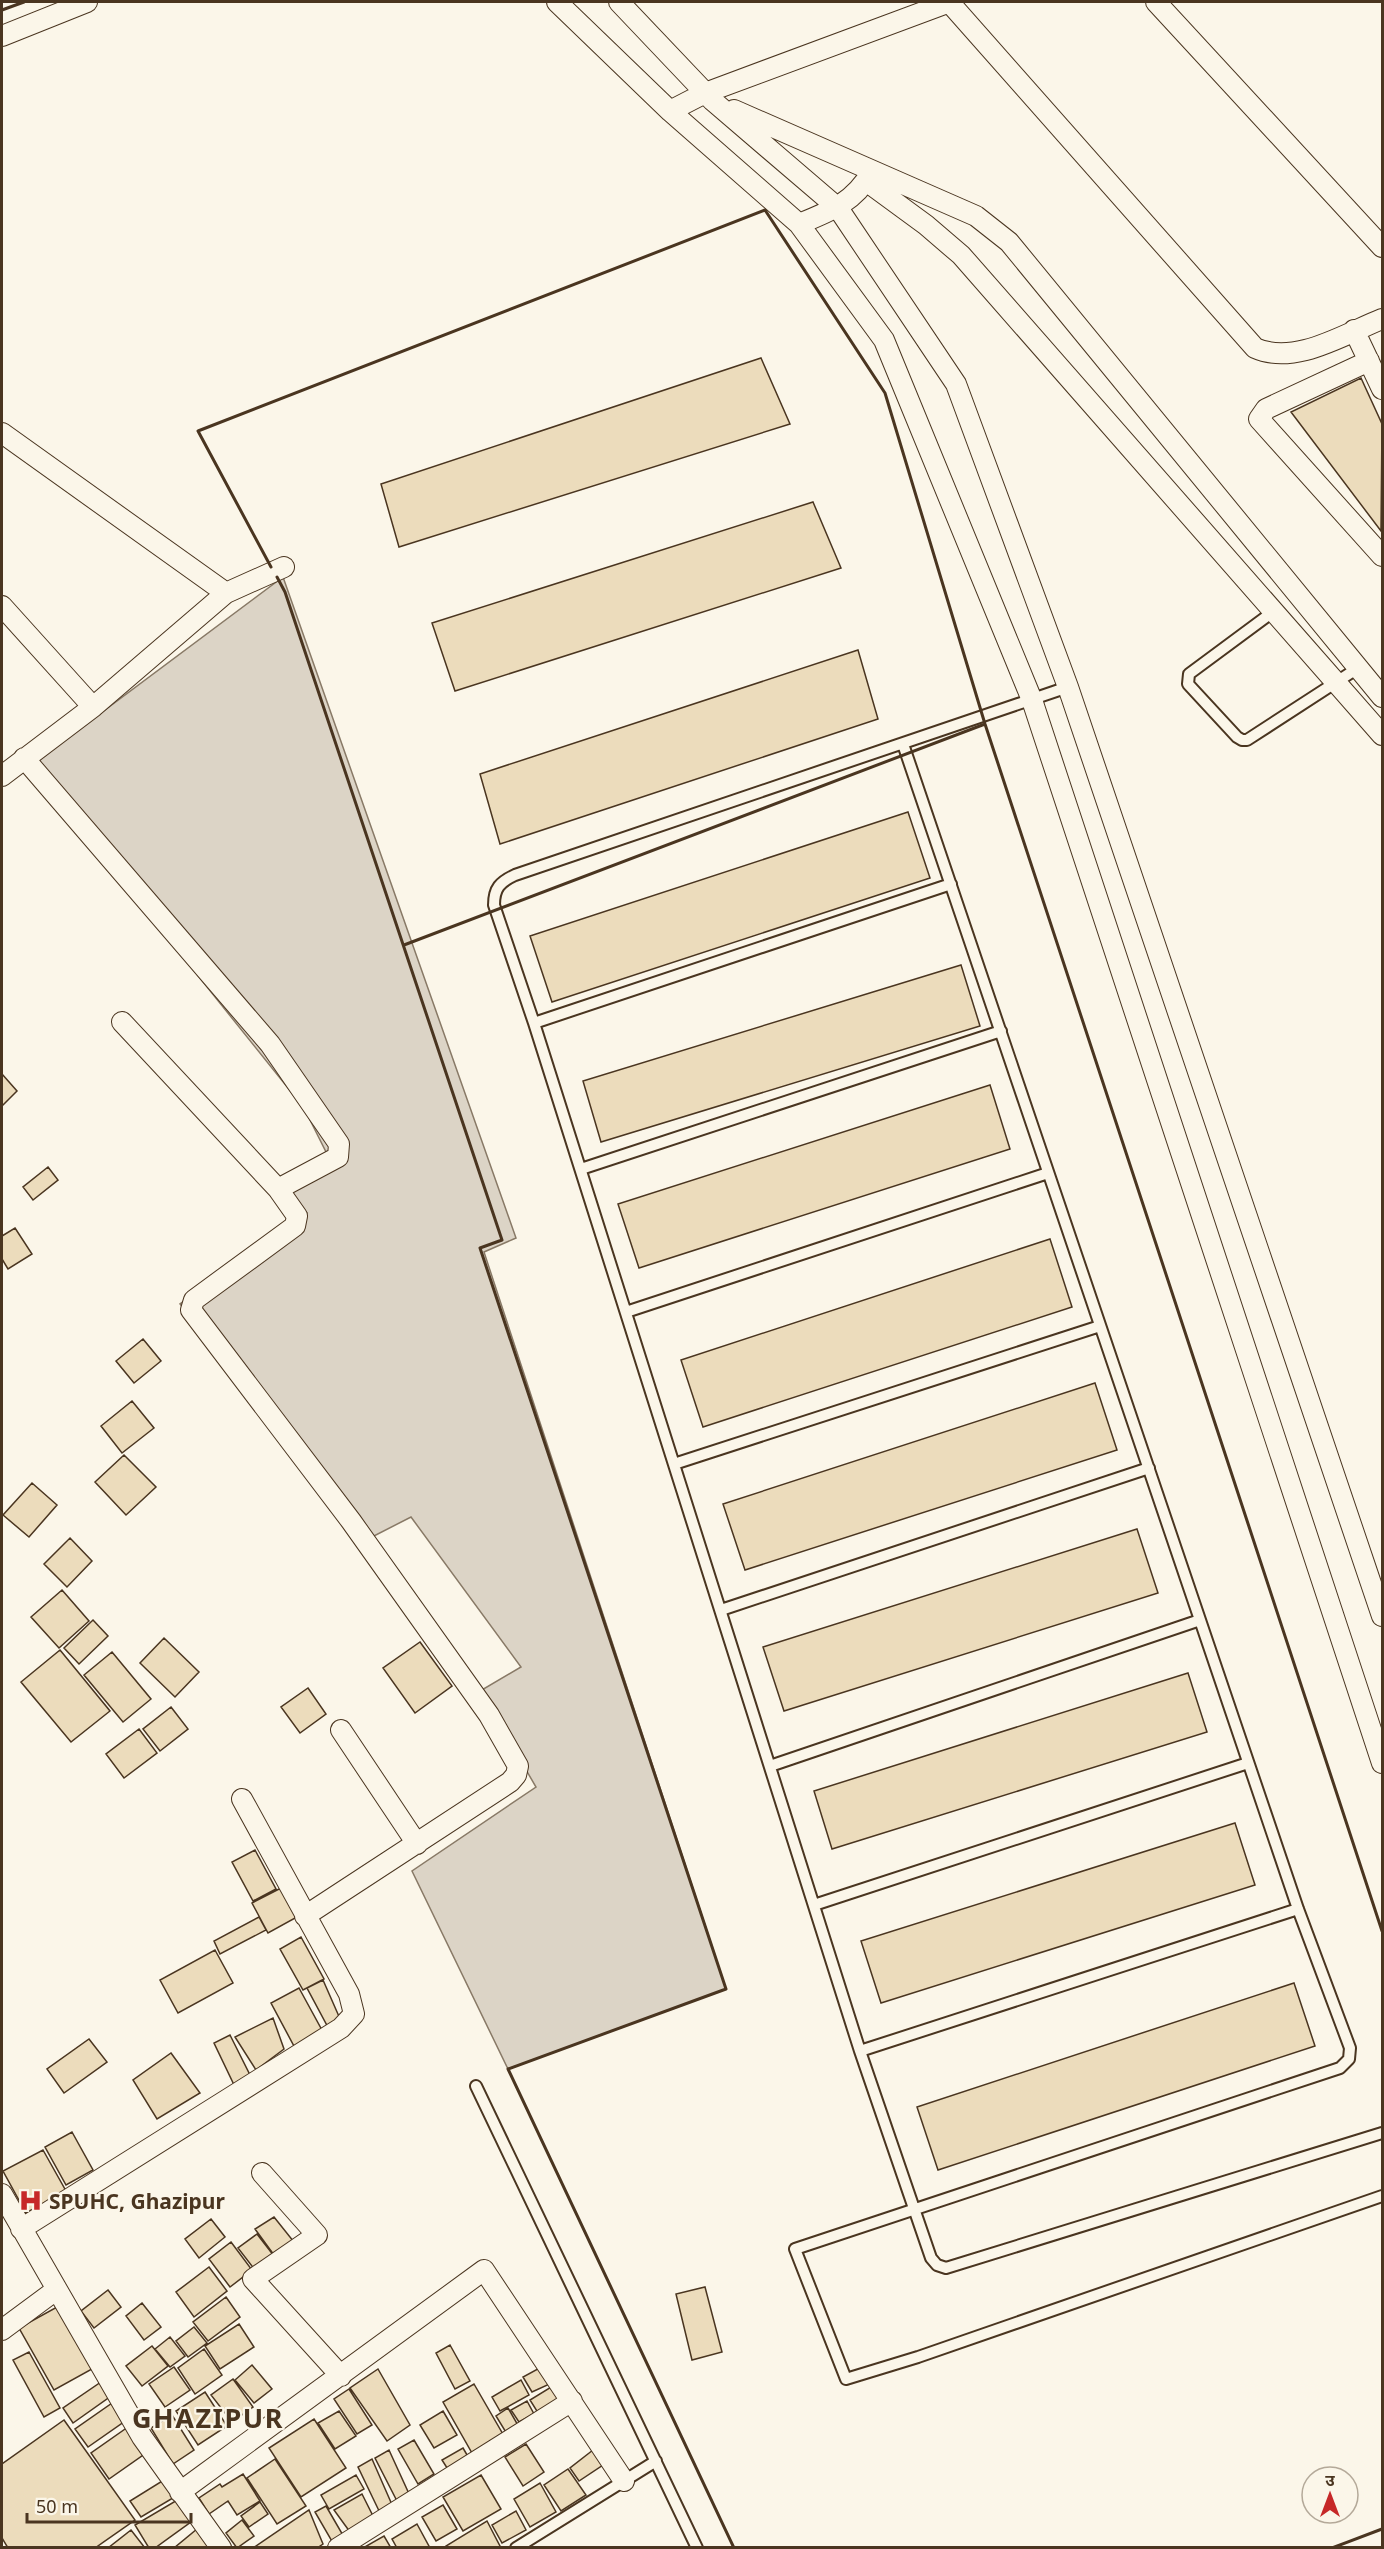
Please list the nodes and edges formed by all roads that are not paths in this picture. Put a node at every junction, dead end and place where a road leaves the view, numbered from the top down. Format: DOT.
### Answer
graph roads {
  1 [pos="87,2"];
  2 [pos="557,2"];
  3 [pos="619,2"];
  4 [pos="950,2"];
  5 [pos="1156,2"];
  6 [pos="2,36"];
  7 [pos="709,97"];
  8 [pos="670,111"];
  9 [pos="869,177"];
  10 [pos="838,208"];
  11 [pos="799,224"];
  12 [pos="1383,248"];
  13 [pos="1383,319"];
  14 [pos="1354,330"];
  15 [pos="1369,361"];
  16 [pos="1383,388"];
  17 [pos="2,433"];
  18 [pos="1383,556"];
  19 [pos="284,567"];
  20 [pos="226,593"];
  21 [pos="2,606"];
  22 [pos="1274,611"];
  23 [pos="1358,668"];
  24 [pos="1337,683"];
  25 [pos="1068,687"];
  26 [pos="1383,697"];
  27 [pos="1032,700"];
  28 [pos="93,707"];
  29 [pos="1383,735"];
  30 [pos="903,744"];
  31 [pos="24,758"];
  32 [pos="2,776"];
  33 [pos="951,884"];
  34 [pos="122,1022"];
  35 [pos="534,1023"];
  36 [pos="1001,1031"];
  37 [pos="581,1169"];
  38 [pos="1048,1173"];
  39 [pos="278,1189"];
  40 [pos="626,1312"];
  41 [pos="1100,1326"];
  42 [pos="674,1464"];
  43 [pos="1149,1468"];
  44 [pos="721,1610"];
  45 [pos="1383,1616"];
  46 [pos="1200,1620"];
  47 [pos="341,1730"];
  48 [pos="1248,1763"];
  49 [pos="1383,1763"];
  50 [pos="770,1766"];
  51 [pos="242,1799"];
  52 [pos="417,1844"];
  53 [pos="814,1905"];
  54 [pos="1298,1909"];
  55 [pos="305,1916"];
  56 [pos="861,2051"];
  57 [pos="476,2086"];
  58 [pos="1383,2133"];
  59 [pos="262,2173"];
  60 [pos="2,2194"];
  61 [pos="1383,2196"];
  62 [pos="915,2210"];
  63 [pos="21,2229"];
  64 [pos="56,2290"];
  65 [pos="2,2330"];
  66 [pos="341,2376"];
  67 [pos="572,2402"];
  68 [pos="656,2461"];
  69 [pos="624,2481"];
  70 [pos="180,2492"];
  71 [pos="221,2547"];
  72 [pos="338,2547"];
  73 [pos="516,2547"];
  74 [pos="697,2547"];
  1 -- 6 [label="street"];
  2 -- 8 [label="street"];
  3 -- 7 [label="street"];
  4 -- 7 [label="street"];
  4 -- 14 [label="street"];
  5 -- 12 [label="street"];
  7 -- 8 [label="street"];
  7 -- 9 [label="street"];
  7 -- 10 [label="street"];
  8 -- 11 [label="street"];
  9 -- 10 [label="street"];
  9 -- 22 [label="street"];
  9 -- 23 [label="street"];
  10 -- 11 [label="street"];
  10 -- 25 [label="street"];
  11 -- 27 [label="street"];
  13 -- 14 [label="street"];
  14 -- 15 [label="street"];
  15 -- 16 [label="street"];
  15 -- 18 [label="street"];
  17 -- 20 [label="street"];
  19 -- 20 [label="street"];
  20 -- 28 [label="street"];
  21 -- 28 [label="street"];
  22 -- 24 [label="street"];
  22 -- 24 [label="lane"];
  23 -- 24 [label="lane"];
  23 -- 26 [label="street"];
  24 -- 29 [label="street"];
  25 -- 27 [label="lane"];
  25 -- 45 [label="street"];
  27 -- 30 [label="lane"];
  27 -- 49 [label="street"];
  28 -- 31 [label="street"];
  30 -- 33 [label="lane"];
  30 -- 35 [label="lane"];
  31 -- 32 [label="street"];
  31 -- 39 [label="street"];
  33 -- 35 [label="lane"];
  33 -- 36 [label="lane"];
  34 -- 39 [label="street"];
  35 -- 37 [label="lane"];
  36 -- 37 [label="lane"];
  36 -- 38 [label="lane"];
  37 -- 40 [label="lane"];
  38 -- 40 [label="lane"];
  38 -- 41 [label="lane"];
  39 -- 52 [label="street"];
  40 -- 42 [label="lane"];
  41 -- 42 [label="lane"];
  41 -- 43 [label="lane"];
  42 -- 44 [label="lane"];
  43 -- 44 [label="lane"];
  43 -- 46 [label="lane"];
  44 -- 50 [label="lane"];
  46 -- 48 [label="lane"];
  46 -- 50 [label="lane"];
  47 -- 52 [label="street"];
  48 -- 53 [label="lane"];
  48 -- 54 [label="lane"];
  50 -- 53 [label="lane"];
  51 -- 55 [label="street"];
  52 -- 55 [label="street"];
  53 -- 56 [label="lane"];
  54 -- 56 [label="lane"];
  54 -- 62 [label="lane"];
  55 -- 63 [label="street"];
  56 -- 62 [label="lane"];
  57 -- 68 [label="lane"];
  58 -- 62 [label="lane"];
  59 -- 66 [label="street"];
  60 -- 63 [label="street"];
  61 -- 62 [label="lane"];
  63 -- 64 [label="street"];
  64 -- 65 [label="street"];
  64 -- 70 [label="street"];
  66 -- 67 [label="street"];
  66 -- 70 [label="street"];
  67 -- 69 [label="street"];
  67 -- 72 [label="street"];
  68 -- 69 [label="lane"];
  68 -- 74 [label="lane"];
  69 -- 73 [label="lane"];
  70 -- 71 [label="street"];
}
